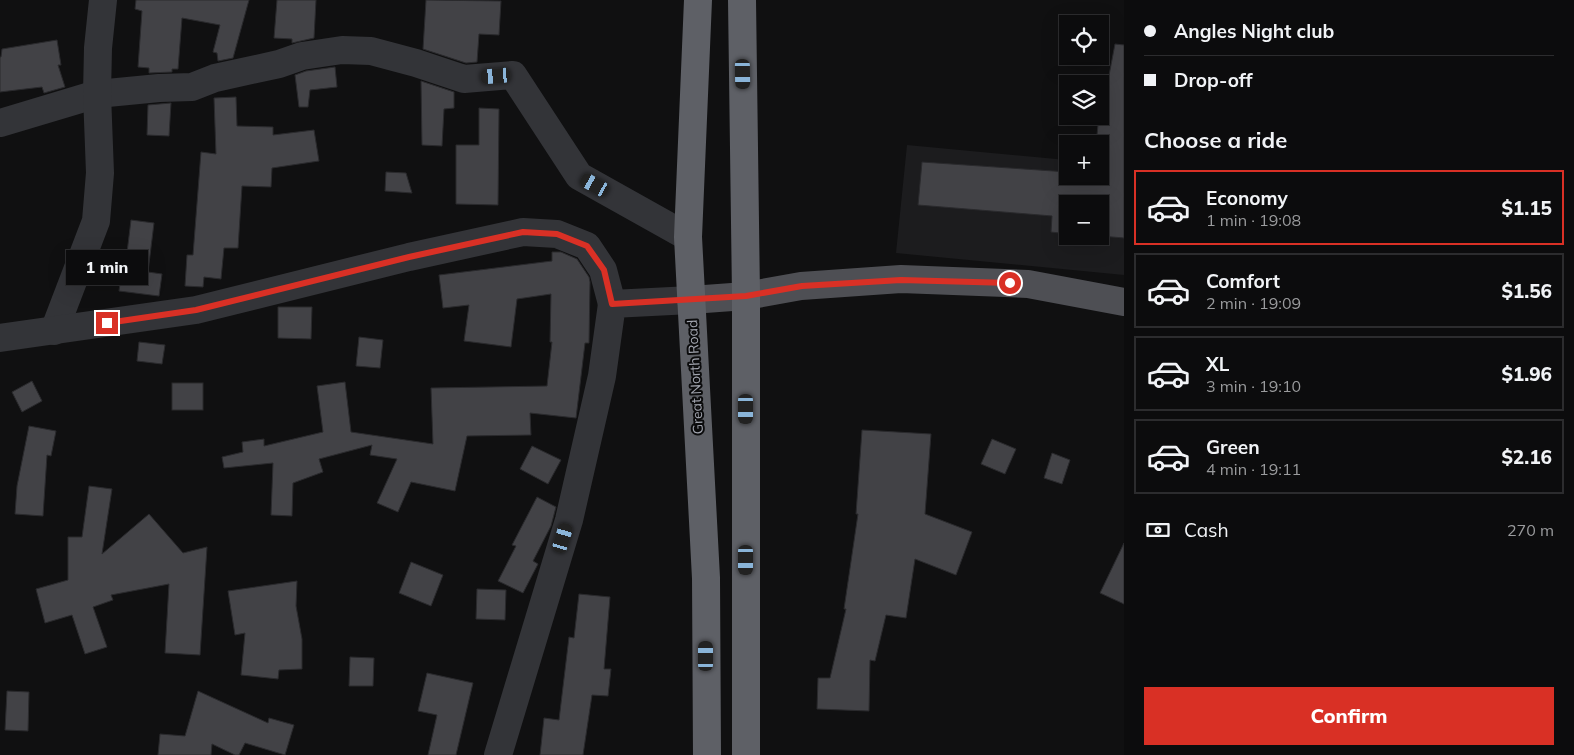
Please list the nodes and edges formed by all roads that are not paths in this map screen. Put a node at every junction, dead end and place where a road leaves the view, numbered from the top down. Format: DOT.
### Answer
graph roads {
  1 [pos="103,0"];
  2 [pos="698,0"];
  3 [pos="742,0"];
  4 [pos="97,94"];
  5 [pos="0,123"];
  6 [pos="688,237"];
  7 [pos="746,296"];
  8 [pos="691,300"];
  9 [pos="1124,302"];
  10 [pos="612,304"];
  11 [pos="54,331"];
  12 [pos="0,338"];
  13 [pos="498,755"];
  14 [pos="707,755"];
  15 [pos="746,755"];
  1 -- 4 [label="street"];
  2 -- 6 [label="highway, Great North Road"];
  3 -- 7 [label="highway"];
  4 -- 5 [label="street"];
  4 -- 6 [label="street"];
  4 -- 11 [label="street"];
  6 -- 8 [label="highway, Great North Road"];
  7 -- 8 [label="main road"];
  7 -- 9 [label="main road"];
  7 -- 15 [label="highway"];
  8 -- 10 [label="street"];
  8 -- 14 [label="highway, Great North Road"];
  10 -- 11 [label="street"];
  10 -- 13 [label="street"];
  11 -- 12 [label="street"];
}
